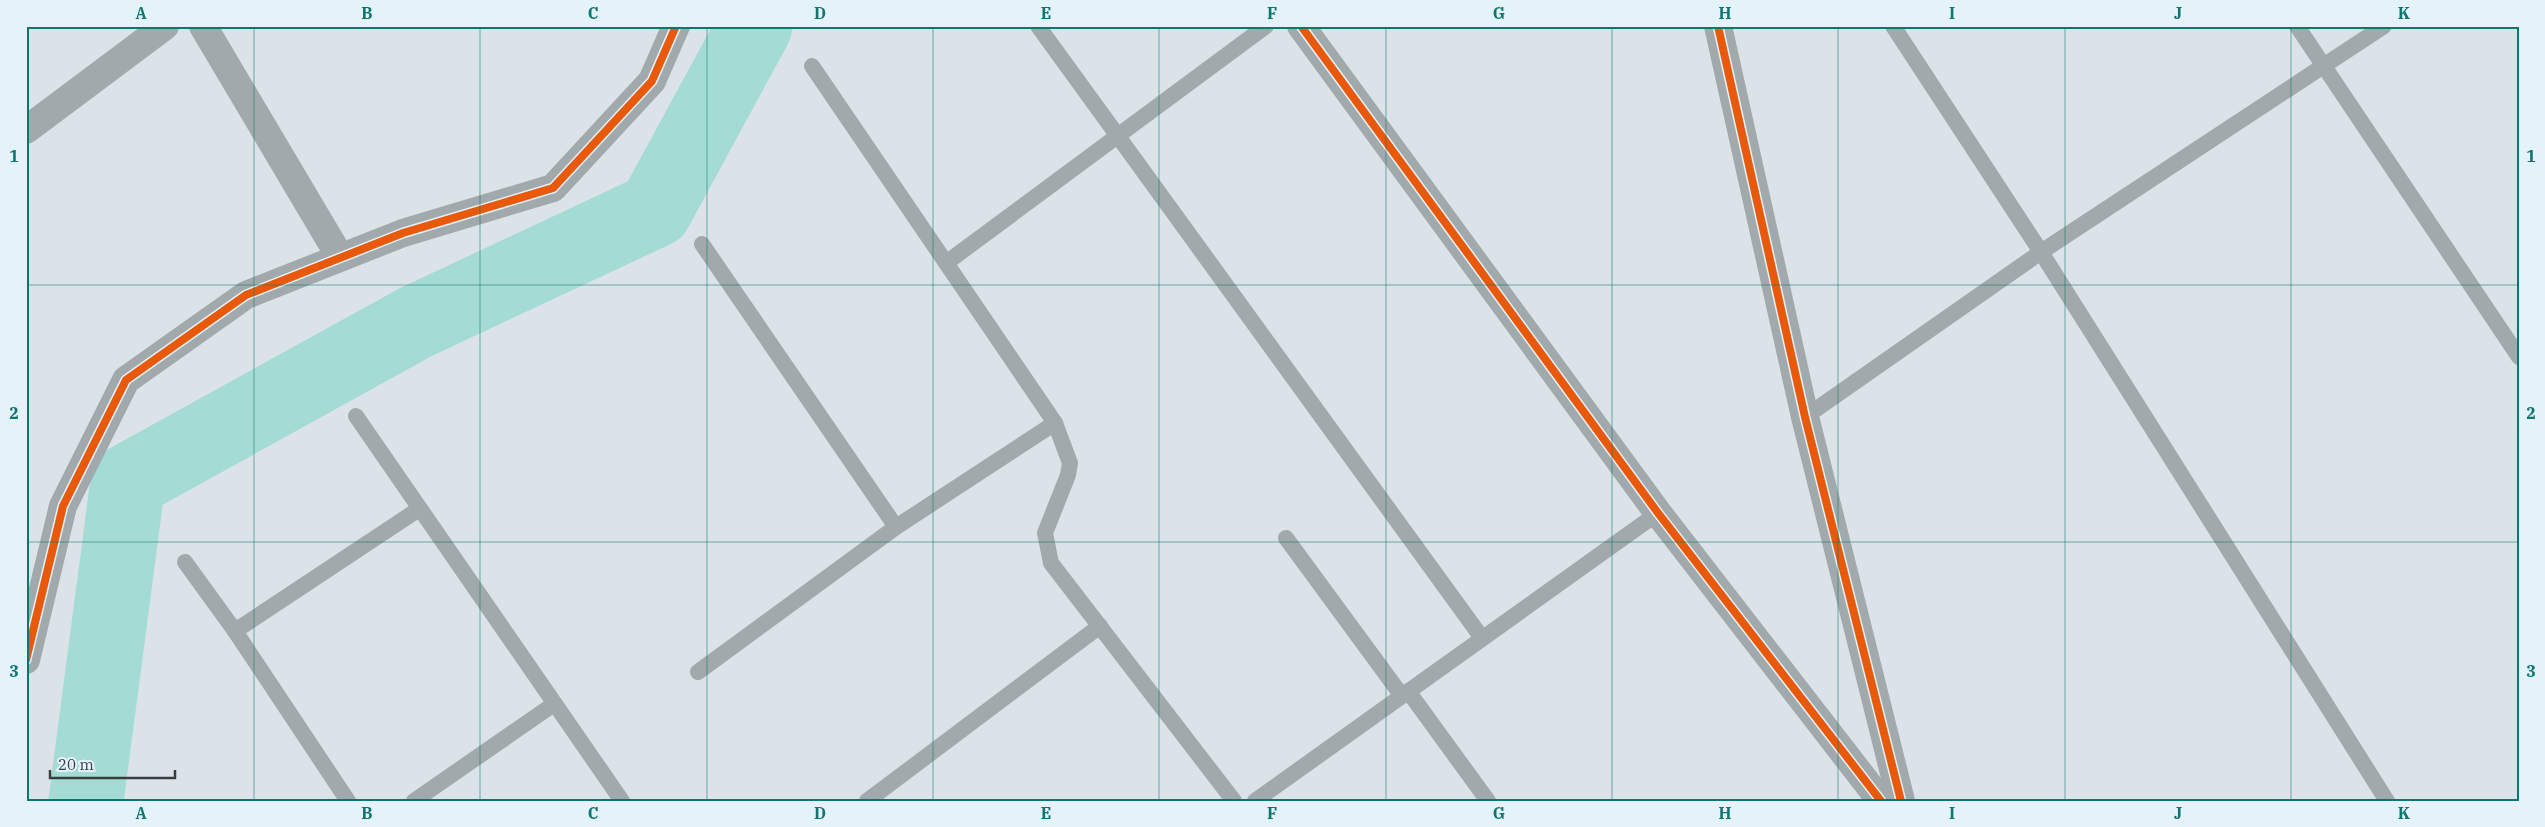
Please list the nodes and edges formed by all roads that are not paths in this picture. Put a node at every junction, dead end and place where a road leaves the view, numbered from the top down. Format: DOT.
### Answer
graph roads {
  1 [pos="165,26"];
  2 [pos="203,26"];
  3 [pos="676,26"];
  4 [pos="1038,26"];
  5 [pos="1266,26"];
  6 [pos="1301,26"];
  7 [pos="1718,26"];
  8 [pos="1893,26"];
  9 [pos="2297,26"];
  10 [pos="2384,26"];
  11 [pos="812,66"];
  12 [pos="2324,66"];
  13 [pos="26,130"];
  14 [pos="1118,136"];
  15 [pos="702,244"];
  16 [pos="2041,252"];
  17 [pos="340,257"];
  18 [pos="946,263"];
  19 [pos="2519,357"];
  20 [pos="356,416"];
  21 [pos="1805,417"];
  22 [pos="1055,423"];
  23 [pos="418,509"];
  24 [pos="1658,513"];
  25 [pos="896,527"];
  26 [pos="1286,538"];
  27 [pos="185,562"];
  28 [pos="1100,626"];
  29 [pos="235,631"];
  30 [pos="1482,638"];
  31 [pos="28,640"];
  32 [pos="698,672"];
  33 [pos="1405,694"];
  34 [pos="554,704"];
  35 [pos="1259,800"];
  36 [pos="348,801"];
  37 [pos="414,801"];
  38 [pos="622,801"];
  39 [pos="867,801"];
  40 [pos="1234,801"];
  41 [pos="1488,801"];
  42 [pos="1880,801"];
  43 [pos="1901,801"];
  44 [pos="2387,801"];
  1 -- 13 [label="street"];
  2 -- 17 [label="street"];
  3 -- 17 [label="street"];
  4 -- 14 [label="lane"];
  5 -- 14 [label="lane"];
  6 -- 24 [label="street"];
  7 -- 21 [label="street"];
  8 -- 16 [label="lane"];
  9 -- 12 [label="lane"];
  10 -- 12 [label="lane"];
  11 -- 18 [label="lane"];
  12 -- 16 [label="lane"];
  12 -- 19 [label="lane"];
  14 -- 18 [label="lane"];
  14 -- 30 [label="lane"];
  15 -- 25 [label="lane"];
  16 -- 21 [label="lane"];
  16 -- 44 [label="lane"];
  17 -- 31 [label="street"];
  18 -- 22 [label="lane"];
  20 -- 23 [label="lane"];
  21 -- 43 [label="street"];
  22 -- 25 [label="lane"];
  22 -- 28 [label="lane"];
  23 -- 29 [label="lane"];
  23 -- 34 [label="lane"];
  24 -- 30 [label="lane"];
  24 -- 42 [label="street"];
  25 -- 32 [label="lane"];
  26 -- 33 [label="lane"];
  27 -- 29 [label="lane"];
  28 -- 39 [label="lane"];
  28 -- 40 [label="lane"];
  29 -- 36 [label="lane"];
  30 -- 33 [label="lane"];
  33 -- 35 [label="lane"];
  33 -- 41 [label="lane"];
  34 -- 37 [label="lane"];
  34 -- 38 [label="lane"];
}
